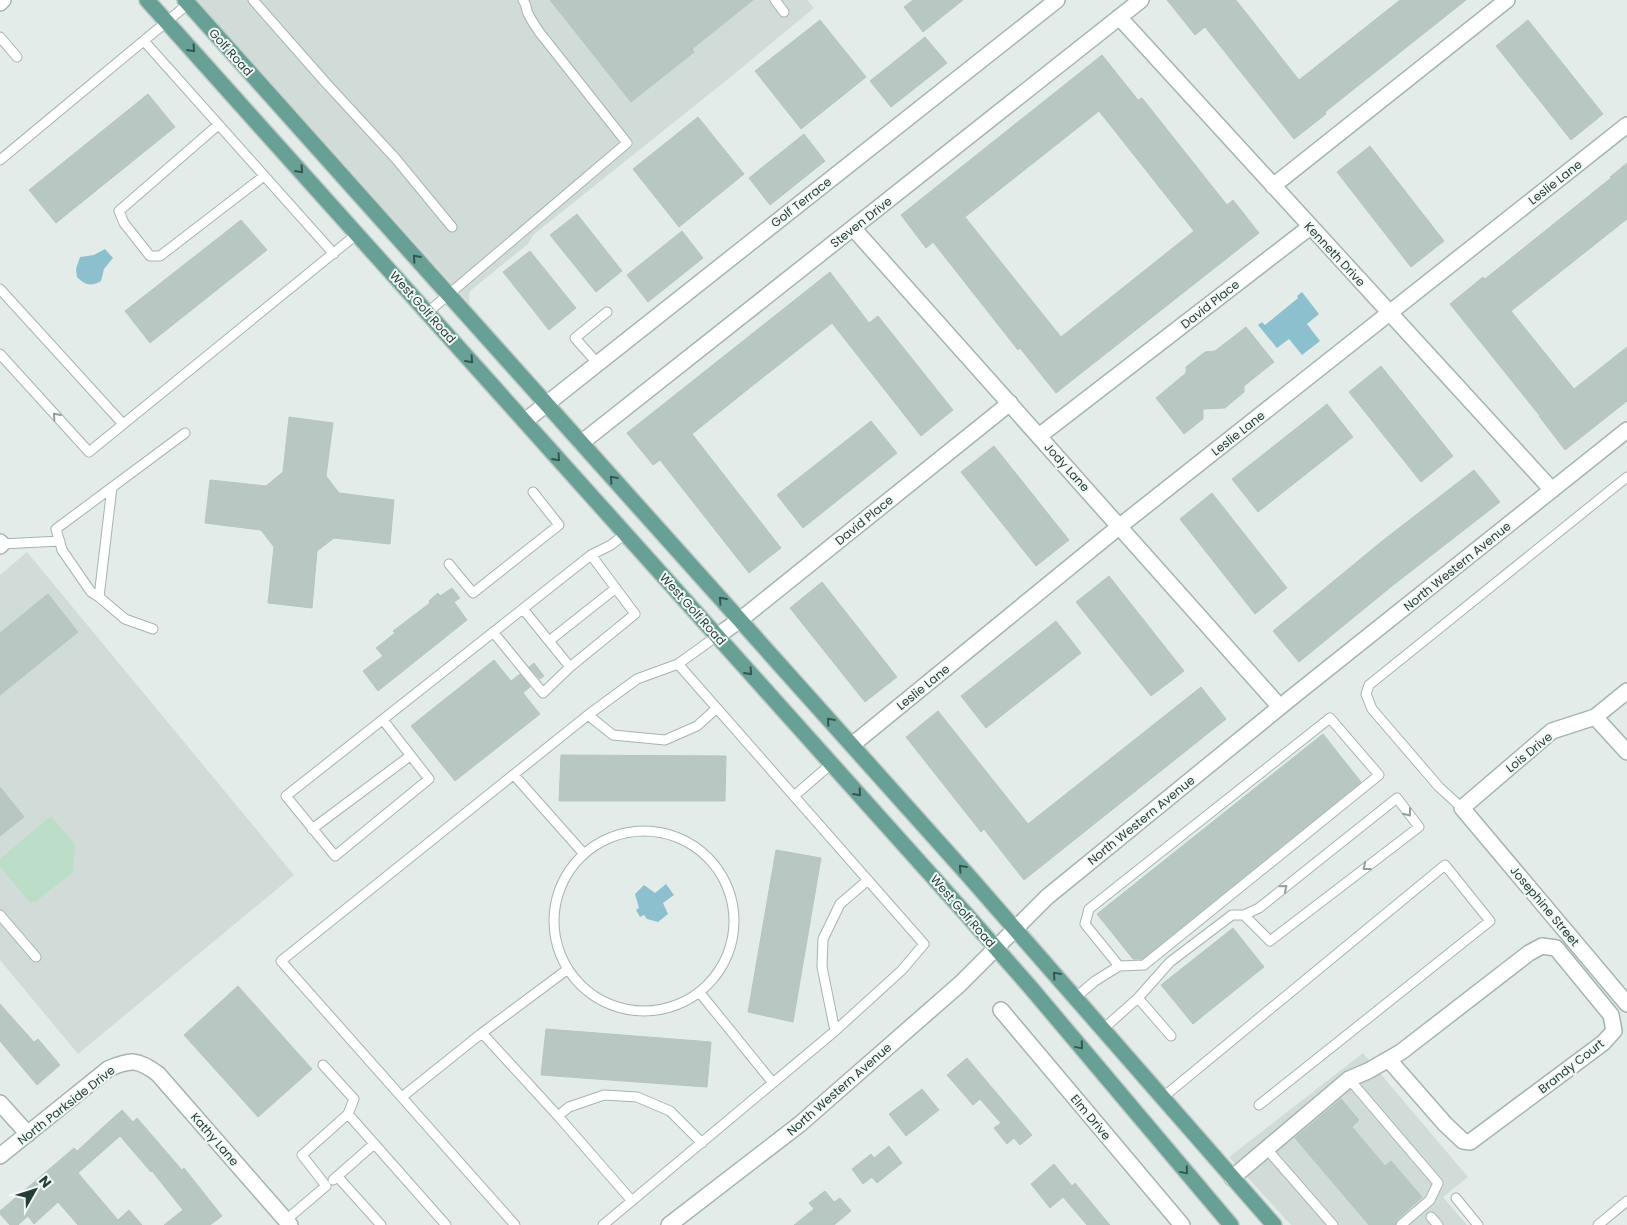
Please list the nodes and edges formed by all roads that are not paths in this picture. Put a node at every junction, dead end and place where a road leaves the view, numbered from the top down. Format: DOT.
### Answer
graph roads {
  1 [pos="3,0"];
  2 [pos="148,0"];
  3 [pos="253,0"];
  4 [pos="523,0"];
  5 [pos="775,0"];
  6 [pos="1057,0"];
  7 [pos="1141,0"];
  8 [pos="1507,0"];
  9 [pos="186,2"];
  10 [pos="0,3"];
  11 [pos="784,12"];
  12 [pos="1119,17"];
  13 [pos="167,22"];
  14 [pos="0,37"];
  15 [pos="144,41"];
  16 [pos="17,58"];
  17 [pos="218,124"];
  18 [pos="1627,125"];
  19 [pos="0,160"];
  20 [pos="264,176"];
  21 [pos="1273,186"];
  22 [pos="452,227"];
  23 [pos="1310,227"];
  24 [pos="854,228"];
  25 [pos="357,234"];
  26 [pos="334,254"];
  27 [pos="0,289"];
  28 [pos="448,295"];
  29 [pos="428,312"];
  30 [pos="607,312"];
  31 [pos="1390,313"];
  32 [pos="0,354"];
  33 [pos="598,364"];
  34 [pos="1010,403"];
  35 [pos="546,404"];
  36 [pos="525,421"];
  37 [pos="123,424"];
  38 [pos="1627,430"];
  39 [pos="186,433"];
  40 [pos="1039,436"];
  41 [pos="581,443"];
  42 [pos="1627,477"];
  43 [pos="112,487"];
  44 [pos="1552,490"];
  45 [pos="533,492"];
  46 [pos="1120,526"];
  47 [pos="625,534"];
  48 [pos="60,541"];
  49 [pos="1,544"];
  50 [pos="591,555"];
  51 [pos="449,564"];
  52 [pos="616,588"];
  53 [pos="99,597"];
  54 [pos="523,608"];
  55 [pos="740,620"];
  56 [pos="153,628"];
  57 [pos="493,632"];
  58 [pos="716,636"];
  59 [pos="549,641"];
  60 [pos="678,664"];
  61 [pos="570,667"];
  62 [pos="1627,691"];
  63 [pos="1280,707"];
  64 [pos="717,708"];
  65 [pos="588,716"];
  66 [pos="1595,717"];
  67 [pos="383,720"];
  68 [pos="852,745"];
  69 [pos="1627,752"];
  70 [pos="410,756"];
  71 [pos="831,764"];
  72 [pos="514,775"];
  73 [pos="794,796"];
  74 [pos="1462,808"];
  75 [pos="312,829"];
  76 [pos="584,854"];
  77 [pos="868,880"];
  78 [pos="0,915"];
  79 [pos="1244,915"];
  80 [pos="1015,928"];
  81 [pos="996,948"];
  82 [pos="36,957"];
  83 [pos="1119,966"];
  84 [pos="568,969"];
  85 [pos="700,993"];
  86 [pos="1075,998"];
  87 [pos="1138,998"];
  88 [pos="1627,1004"];
  89 [pos="1001,1010"];
  90 [pos="1102,1030"];
  91 [pos="835,1031"];
  92 [pos="482,1034"];
  93 [pos="1171,1036"];
  94 [pos="135,1060"];
  95 [pos="1389,1060"];
  96 [pos="323,1065"];
  97 [pos="1349,1079"];
  98 [pos="773,1083"];
  99 [pos="402,1097"];
  100 [pos="1162,1098"];
  101 [pos="0,1103"];
  102 [pos="1259,1105"];
  103 [pos="348,1114"];
  104 [pos="558,1116"];
  105 [pos="28,1134"];
  106 [pos="702,1143"];
  107 [pos="374,1144"];
  108 [pos="1266,1148"];
  109 [pos="0,1156"];
  110 [pos="337,1176"];
  111 [pos="1232,1178"];
  112 [pos="326,1186"];
  113 [pos="1456,1198"];
  114 [pos="632,1201"];
  115 [pos="1627,1201"];
  116 [pos="1431,1217"];
  117 [pos="285,1223"];
  118 [pos="380,1225"];
  119 [pos="446,1225"];
  120 [pos="515,1225"];
  121 [pos="603,1225"];
  122 [pos="669,1225"];
  123 [pos="1182,1225"];
  124 [pos="1231,1225"];
  125 [pos="1274,1225"];
  126 [pos="1333,1225"];
  127 [pos="1401,1225"];
  128 [pos="1438,1225"];
  129 [pos="1478,1225"];
  130 [pos="1598,1225"];
  1 -- 10 [label="street"];
  2 -- 13 [label="main road, West Golf Road"];
  3 -- 22 [label="lane"];
  4 -- 28 [label="lane"];
  5 -- 11 [label="lane"];
  6 -- 33 [label="street, Golf Terrace"];
  7 -- 12 [label="street, Steven Drive"];
  8 -- 21 [label="street"];
  9 -- 13 [label="lane"];
  28 -- 9 [label="main road, Golf Road, one-way"];
  12 -- 21 [label="street, Kenneth Drive"];
  12 -- 24 [label="street, Steven Drive"];
  13 -- 15 [label="lane"];
  13 -- 25 [label="main road, West Golf Road, one-way"];
  14 -- 16 [label="lane"];
  15 -- 17 [label="lane"];
  15 -- 19 [label="lane"];
  17 -- 20 [label="lane"];
  17 -- 20 [label="lane"];
  18 -- 31 [label="street, Leslie Lane"];
  20 -- 26 [label="lane"];
  21 -- 23 [label="street, Kenneth Drive"];
  23 -- 31 [label="street, Kenneth Drive"];
  23 -- 40 [label="street, David Place"];
  24 -- 34 [label="street, Jody Lane"];
  24 -- 41 [label="street, Steven Drive"];
  25 -- 26 [label="lane"];
  25 -- 29 [label="main road, West Golf Road"];
  26 -- 37 [label="lane"];
  27 -- 37 [label="lane"];
  28 -- 29 [label="lane"];
  28 -- 35 [label="main road"];
  29 -- 36 [label="main road, West Golf Road, one-way"];
  30 -- 33 [label="lane"];
  31 -- 44 [label="street, Kenneth Drive"];
  31 -- 46 [label="street, Leslie Lane"];
  37 -- 32 [label="lane, one-way"];
  33 -- 35 [label="street, Golf Terrace"];
  34 -- 40 [label="street, Jody Lane"];
  34 -- 55 [label="street, David Place"];
  35 -- 36 [label="street, Golf Terrace"];
  35 -- 41 [label="main road"];
  36 -- 47 [label="main road, West Golf Road, one-way"];
  38 -- 44 [label="street, North Western Avenue"];
  39 -- 43 [label="lane"];
  40 -- 46 [label="street, Jody Lane"];
  55 -- 41 [label="main road, one-way"];
  42 -- 74 [label="lane"];
  43 -- 48 [label="lane"];
  43 -- 53 [label="lane"];
  44 -- 63 [label="street, North Western Avenue"];
  45 -- 51 [label="lane"];
  46 -- 63 [label="street, Jody Lane"];
  46 -- 68 [label="street, Leslie Lane"];
  47 -- 50 [label="lane"];
  47 -- 58 [label="main road, West Golf Road"];
  48 -- 49 [label="lane"];
  48 -- 53 [label="lane"];
  50 -- 52 [label="lane"];
  50 -- 54 [label="lane"];
  52 -- 59 [label="lane"];
  52 -- 61 [label="lane"];
  53 -- 56 [label="lane"];
  54 -- 57 [label="lane"];
  54 -- 59 [label="lane"];
  55 -- 58 [label="street, David Place"];
  68 -- 55 [label="main road, one-way"];
  57 -- 61 [label="lane"];
  57 -- 67 [label="lane"];
  58 -- 60 [label="lane"];
  58 -- 71 [label="main road, West Golf Road, one-way"];
  59 -- 61 [label="lane"];
  60 -- 64 [label="lane"];
  60 -- 65 [label="lane"];
  62 -- 66 [label="street, Lois Drive"];
  63 -- 80 [label="street, North Western Avenue"];
  64 -- 65 [label="lane"];
  64 -- 73 [label="lane"];
  65 -- 72 [label="lane"];
  66 -- 69 [label="street"];
  66 -- 74 [label="street, Lois Drive"];
  67 -- 70 [label="lane"];
  67 -- 75 [label="lane"];
  80 -- 68 [label="main road, one-way"];
  70 -- 75 [label="lane"];
  70 -- 75 [label="lane"];
  71 -- 73 [label="lane"];
  71 -- 81 [label="main road, West Golf Road, one-way"];
  72 -- 76 [label="lane"];
  72 -- 99 [label="lane"];
  73 -- 77 [label="lane"];
  74 -- 88 [label="street, Josephine Street"];
  76 -- 84 [label="lane"];
  76 -- 85 [label="lane"];
  77 -- 91 [label="lane"];
  77 -- 91 [label="lane"];
  78 -- 82 [label="lane"];
  79 -- 79 [label="lane, one-way"];
  79 -- 87 [label="lane"];
  80 -- 81 [label="street, North Western Avenue"];
  86 -- 80 [label="main road, one-way"];
  81 -- 122 [label="street, North Western Avenue"];
  81 -- 124 [label="main road, West Golf Road, one-way"];
  83 -- 83 [label="lane"];
  83 -- 86 [label="lane"];
  84 -- 85 [label="lane"];
  84 -- 92 [label="lane"];
  85 -- 98 [label="lane"];
  86 -- 90 [label="main road"];
  87 -- 90 [label="lane"];
  87 -- 93 [label="lane"];
  89 -- 123 [label="street, Elm Drive"];
  90 -- 100 [label="main road"];
  91 -- 98 [label="lane"];
  92 -- 99 [label="lane"];
  92 -- 104 [label="lane"];
  94 -- 105 [label="street, North Parkside Drive"];
  94 -- 117 [label="street, Kathy Lane"];
  95 -- 95 [label="street, Brandy Court"];
  95 -- 97 [label="street, Brandy Court"];
  96 -- 103 [label="lane"];
  97 -- 108 [label="street, Brandy Court"];
  97 -- 127 [label="lane"];
  98 -- 106 [label="lane"];
  99 -- 120 [label="lane"];
  100 -- 102 [label="lane"];
  100 -- 111 [label="main road"];
  101 -- 105 [label="street"];
  103 -- 107 [label="lane"];
  103 -- 112 [label="lane"];
  104 -- 106 [label="lane"];
  104 -- 114 [label="lane"];
  105 -- 109 [label="street, North Parkside Drive"];
  106 -- 114 [label="lane"];
  107 -- 110 [label="lane"];
  107 -- 119 [label="lane"];
  108 -- 111 [label="street, Brandy Court"];
  108 -- 126 [label="lane"];
  110 -- 112 [label="lane"];
  110 -- 118 [label="lane"];
  111 -- 125 [label="main road"];
  112 -- 117 [label="lane"];
  113 -- 129 [label="lane"];
  114 -- 121 [label="lane"];
  115 -- 130 [label="lane"];
  116 -- 128 [label="lane"];
}
